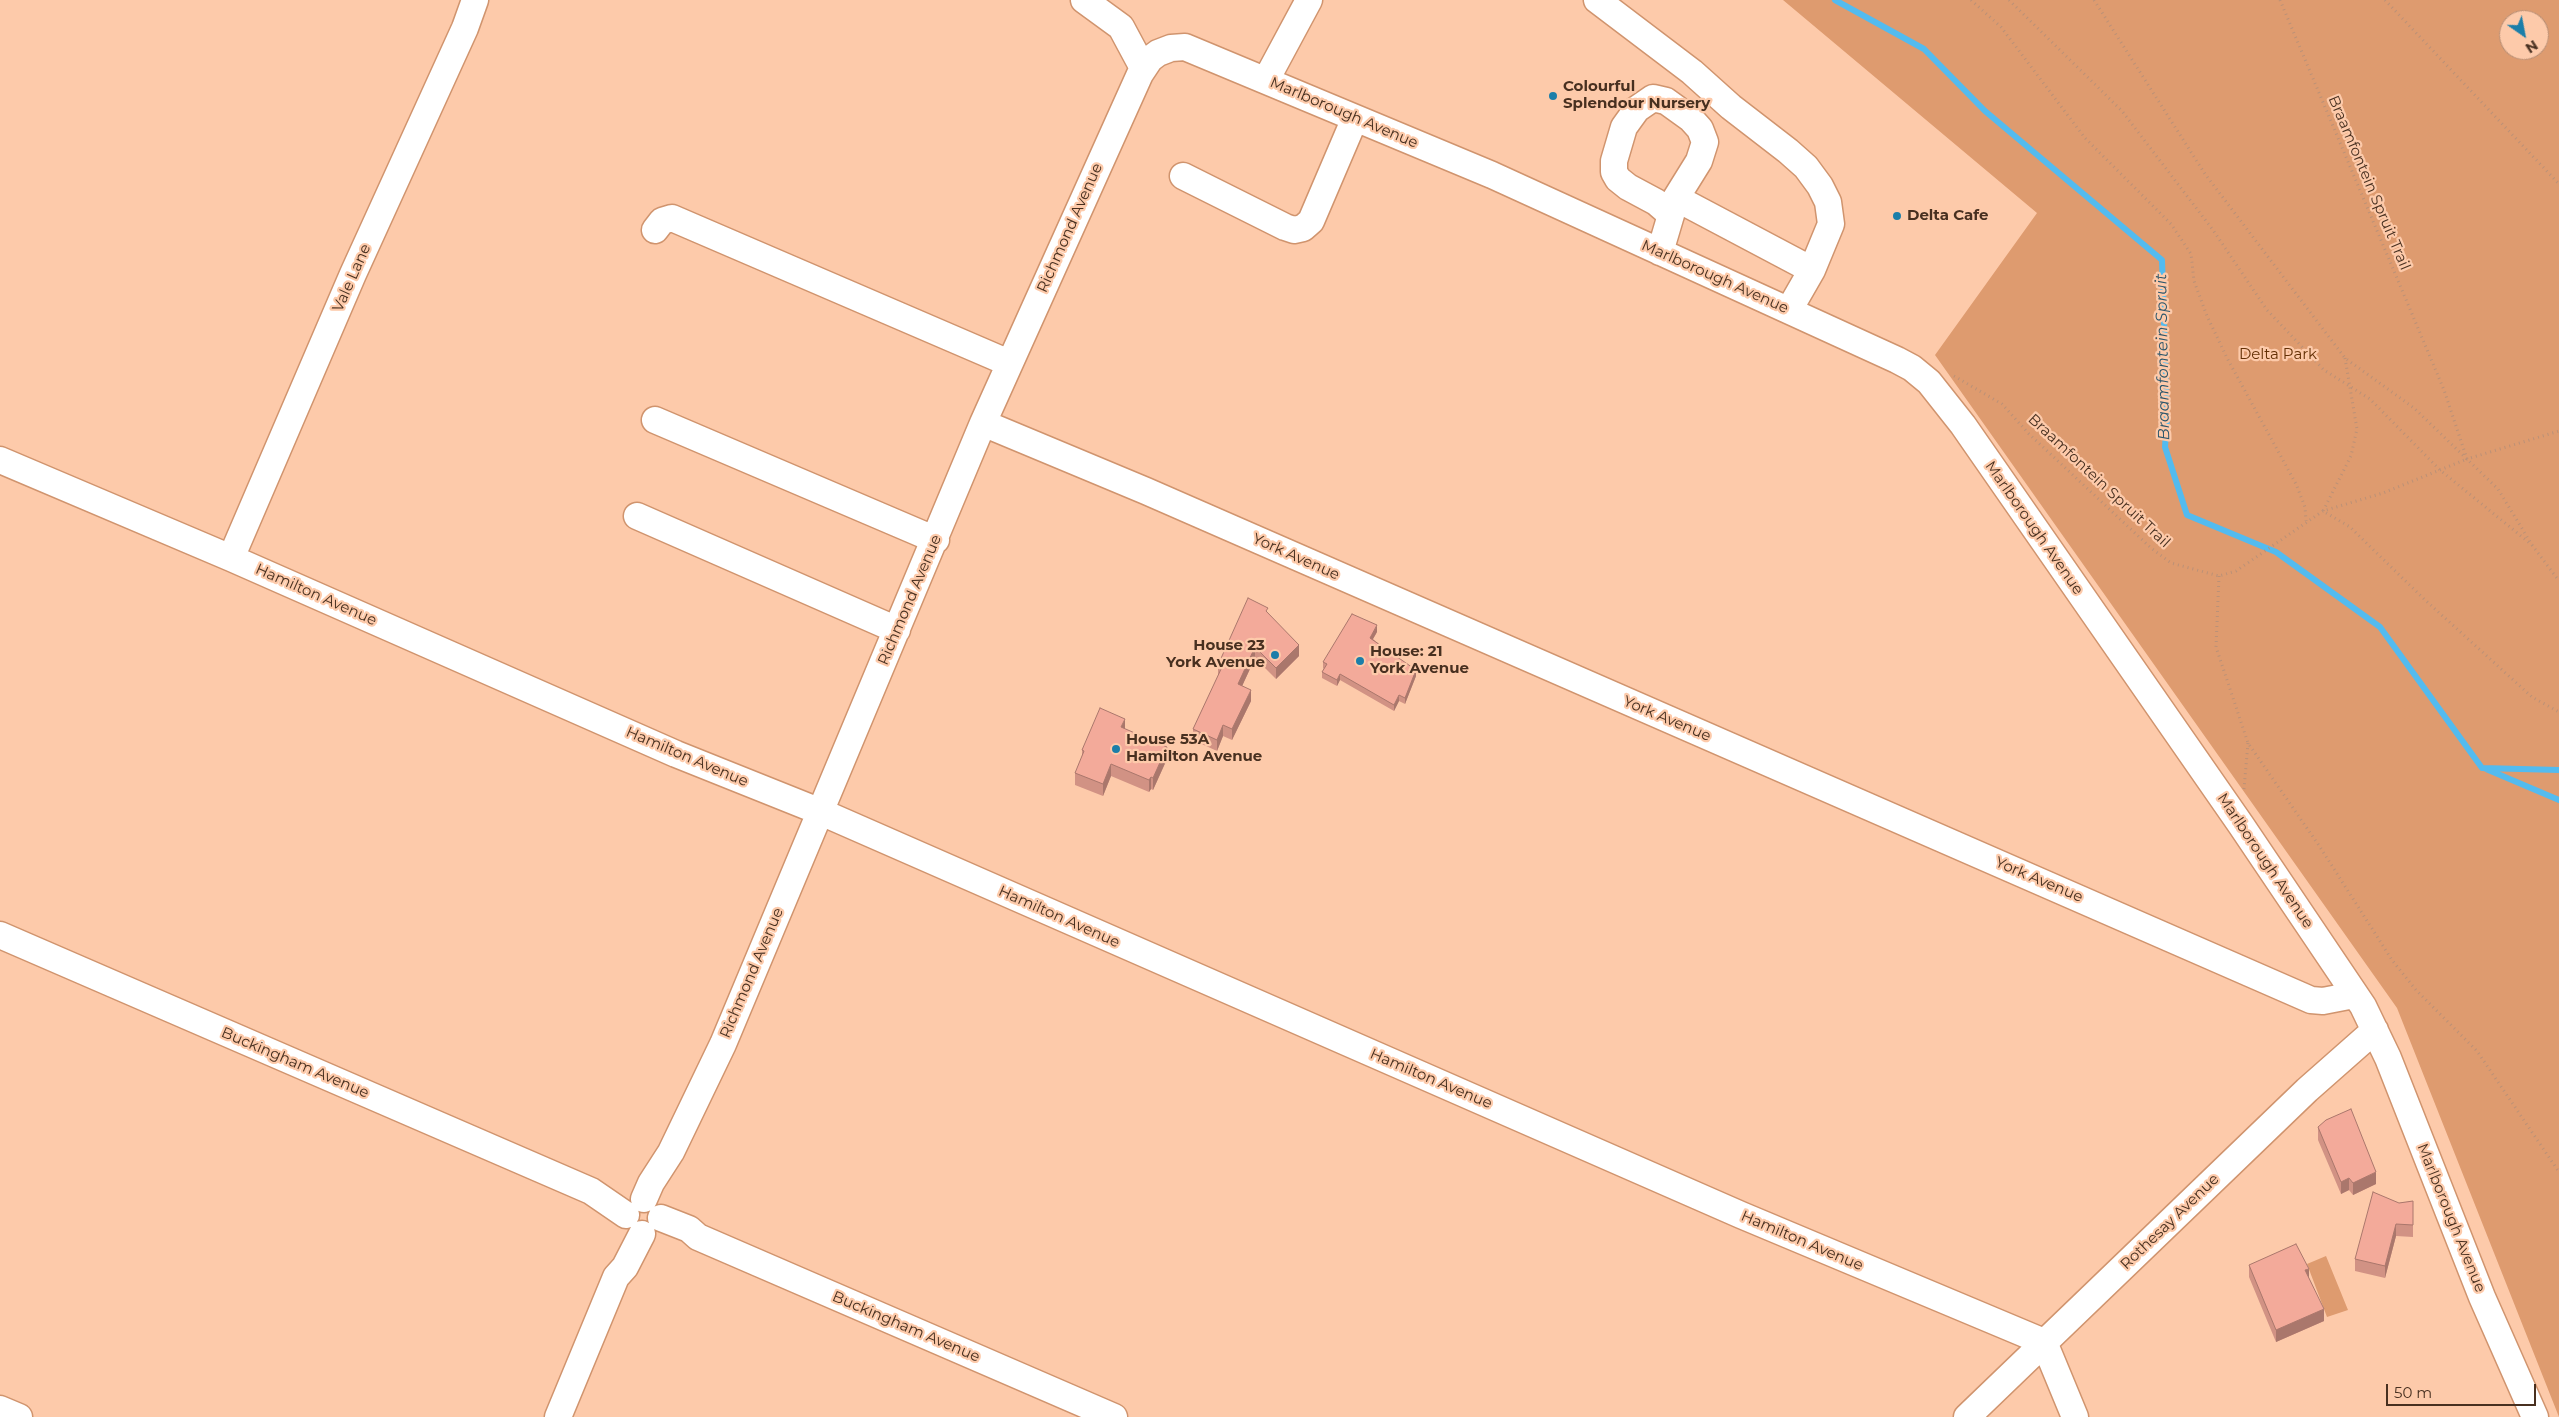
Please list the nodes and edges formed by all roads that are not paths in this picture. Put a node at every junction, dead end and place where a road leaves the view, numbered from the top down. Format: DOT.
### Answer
graph roads {
  1 [pos="475,0"];
  2 [pos="1084,0"];
  3 [pos="1309,0"];
  4 [pos="1597,0"];
  5 [pos="1151,61"];
  6 [pos="1266,80"];
  7 [pos="1355,118"];
  8 [pos="1183,176"];
  9 [pos="655,230"];
  10 [pos="1660,252"];
  11 [pos="1812,270"];
  12 [pos="1789,310"];
  13 [pos="1009,364"];
  14 [pos="655,420"];
  15 [pos="983,423"];
  16 [pos="0,460"];
  17 [pos="637,516"];
  18 [pos="936,540"];
  19 [pos="231,558"];
  20 [pos="897,630"];
  21 [pos="820,812"];
  22 [pos="0,935"];
  23 [pos="2354,995"];
  24 [pos="2375,1030"];
  25 [pos="644,1216"];
  26 [pos="2044,1342"];
  27 [pos="0,1409"];
  28 [pos="19,1417"];
  29 [pos="558,1417"];
  30 [pos="1114,1417"];
  31 [pos="1967,1417"];
  32 [pos="2075,1417"];
  33 [pos="2535,1417"];
  1 -- 19 [label="street, Vale Lane"];
  2 -- 5 [label="street"];
  3 -- 6 [label="street"];
  4 -- 11 [label="street"];
  5 -- 6 [label="street, Marlborough Avenue"];
  5 -- 13 [label="street, Richmond Avenue"];
  6 -- 7 [label="street, Marlborough Avenue"];
  7 -- 8 [label="street"];
  7 -- 10 [label="street, Marlborough Avenue"];
  9 -- 13 [label="street"];
  10 -- 11 [label="street"];
  10 -- 12 [label="street, Marlborough Avenue"];
  11 -- 12 [label="street"];
  12 -- 23 [label="street, Marlborough Avenue"];
  13 -- 15 [label="street, Richmond Avenue"];
  14 -- 18 [label="street"];
  15 -- 18 [label="street, Richmond Avenue"];
  15 -- 23 [label="street, York Avenue"];
  16 -- 19 [label="street, Hamilton Avenue"];
  17 -- 20 [label="street"];
  18 -- 20 [label="street, Richmond Avenue"];
  19 -- 21 [label="street, Hamilton Avenue"];
  20 -- 21 [label="street, Richmond Avenue"];
  21 -- 25 [label="street, Richmond Avenue"];
  21 -- 26 [label="street, Hamilton Avenue"];
  22 -- 25 [label="street, Buckingham Avenue"];
  23 -- 24 [label="street, Marlborough Avenue"];
  24 -- 26 [label="street, Rothesay Avenue"];
  24 -- 33 [label="street, Marlborough Avenue"];
  25 -- 29 [label="street, Richmond Avenue"];
  25 -- 30 [label="street, Buckingham Avenue"];
  26 -- 31 [label="street, Rothesay Avenue"];
  26 -- 32 [label="street"];
  27 -- 28 [label="street"];
}
